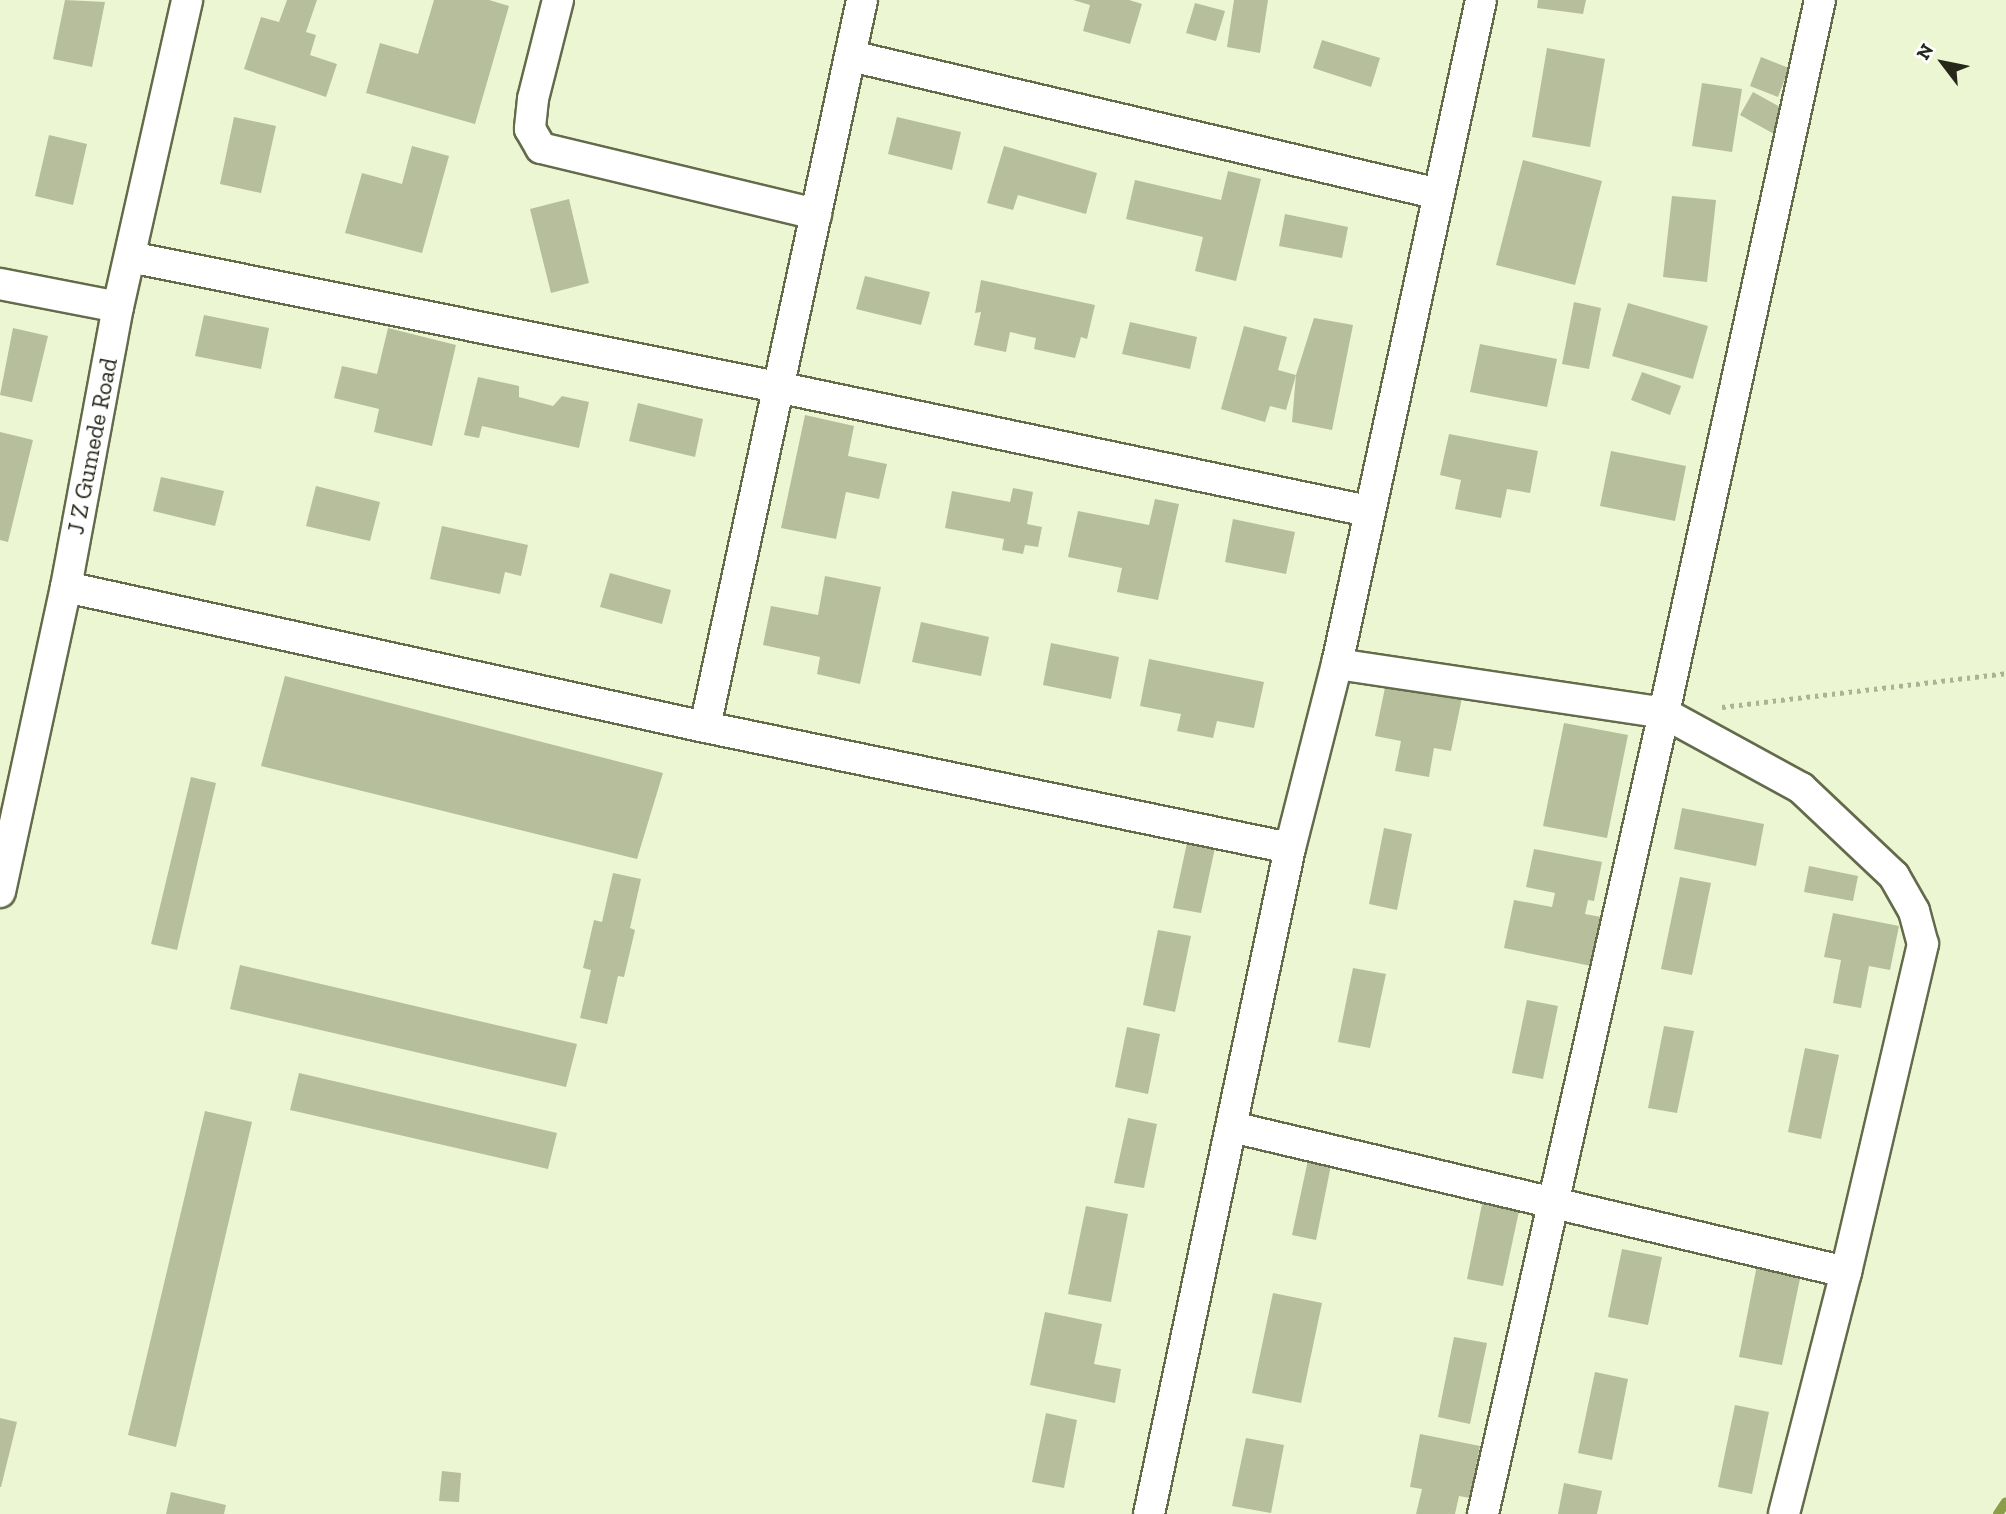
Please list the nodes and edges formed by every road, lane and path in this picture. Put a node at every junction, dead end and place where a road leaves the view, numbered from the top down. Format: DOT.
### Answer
graph roads {
  1 [pos="187,0"];
  2 [pos="558,0"];
  3 [pos="862,0"];
  4 [pos="1480,0"];
  5 [pos="1820,0"];
  6 [pos="851,56"];
  7 [pos="1439,194"];
  8 [pos="816,214"];
  9 [pos="130,257"];
  10 [pos="0,284"];
  11 [pos="118,307"];
  12 [pos="777,387"];
  13 [pos="1368,511"];
  14 [pos="66,587"];
  15 [pos="1337,664"];
  16 [pos="2006,673"];
  17 [pos="1719,707"];
  18 [pos="1664,713"];
  19 [pos="705,727"];
  20 [pos="1290,848"];
  21 [pos="0,892"];
  22 [pos="1232,1127"];
  23 [pos="1552,1205"];
  24 [pos="1846,1272"];
  25 [pos="1149,1514"];
  26 [pos="1483,1514"];
  27 [pos="1784,1514"];
  1 -- 9 [label="street, J Z Gumede Road"];
  2 -- 8 [label="street"];
  3 -- 6 [label="street"];
  4 -- 7 [label="street"];
  5 -- 18 [label="street"];
  6 -- 7 [label="street"];
  6 -- 8 [label="street"];
  7 -- 13 [label="street"];
  8 -- 12 [label="street"];
  9 -- 11 [label="street, J Z Gumede Road"];
  9 -- 12 [label="street"];
  10 -- 11 [label="street"];
  11 -- 14 [label="street, J Z Gumede Road"];
  12 -- 13 [label="street"];
  12 -- 19 [label="street"];
  13 -- 15 [label="street"];
  14 -- 19 [label="street"];
  14 -- 21 [label="street, J Z Gumede Road"];
  15 -- 18 [label="street"];
  15 -- 20 [label="street"];
  16 -- 17 [label="path"];
  18 -- 23 [label="street"];
  18 -- 24 [label="street"];
  19 -- 20 [label="street"];
  20 -- 22 [label="street"];
  22 -- 23 [label="street"];
  22 -- 25 [label="street"];
  23 -- 24 [label="street"];
  23 -- 26 [label="street"];
  24 -- 27 [label="street"];
}
